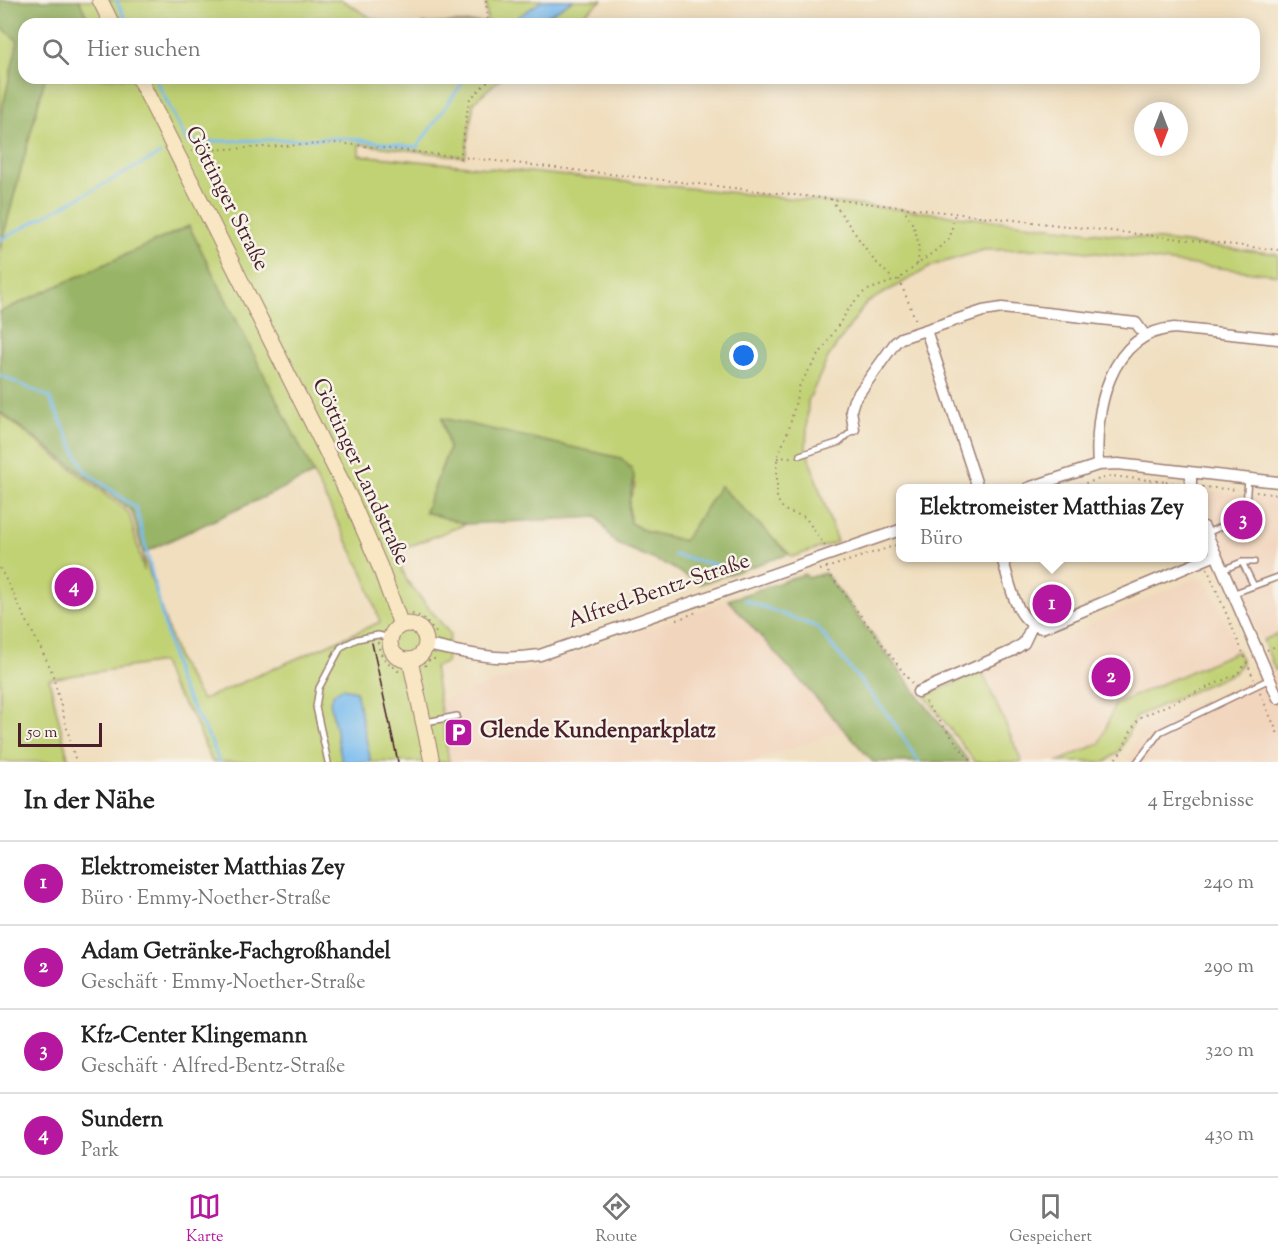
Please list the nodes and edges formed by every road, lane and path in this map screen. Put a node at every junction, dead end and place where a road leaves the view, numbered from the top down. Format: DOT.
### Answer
graph roads {
  1 [pos="100,0"];
  2 [pos="486,0"];
  3 [pos="109,18"];
  4 [pos="488,18"];
  5 [pos="143,84"];
  6 [pos="485,84"];
  7 [pos="176,152"];
  8 [pos="460,159"];
  9 [pos="831,199"];
  10 [pos="902,207"];
  11 [pos="955,212"];
  12 [pos="1278,250"];
  13 [pos="917,267"];
  14 [pos="897,280"];
  15 [pos="923,331"];
  16 [pos="1144,334"];
  17 [pos="1278,339"];
  18 [pos="272,341"];
  19 [pos="854,429"];
  20 [pos="800,455"];
  21 [pos="777,458"];
  22 [pos="1098,465"];
  23 [pos="1191,472"];
  24 [pos="1248,478"];
  25 [pos="1166,482"];
  26 [pos="1278,482"];
  27 [pos="976,484"];
  28 [pos="1043,484"];
  29 [pos="1085,484"];
  30 [pos="1176,484"];
  31 [pos="1191,484"];
  32 [pos="1208,488"];
  33 [pos="1247,491"];
  34 [pos="1278,495"];
  35 [pos="1208,529"];
  36 [pos="896,531"];
  37 [pos="1208,537"];
  38 [pos="896,545"];
  39 [pos="823,550"];
  40 [pos="1216,555"];
  41 [pos="1208,558"];
  42 [pos="1003,562"];
  43 [pos="1198,562"];
  44 [pos="1204,562"];
  45 [pos="1242,562"];
  46 [pos="1254,562"];
  47 [pos="0,568"];
  48 [pos="827,569"];
  49 [pos="1222,570"];
  50 [pos="1278,577"];
  51 [pos="1253,584"];
  52 [pos="1232,594"];
  53 [pos="399,618"];
  54 [pos="1032,626"];
  55 [pos="384,636"];
  56 [pos="433,646"];
  57 [pos="1259,655"];
  58 [pos="1246,661"];
  59 [pos="411,667"];
  60 [pos="1273,682"];
  61 [pos="1256,685"];
  62 [pos="918,692"];
  63 [pos="1278,698"];
  64 [pos="457,716"];
  65 [pos="423,722"];
  66 [pos="1278,734"];
  67 [pos="76,762"];
  68 [pos="328,762"];
  69 [pos="432,762"];
  70 [pos="971,762"];
  71 [pos="1111,762"];
  72 [pos="1137,762"];
  1 -- 3 [label="street"];
  2 -- 4 [label="path"];
  5 -- 7 [label="street, Göttinger Straße"];
  6 -- 8 [label="path"];
  7 -- 8 [label="path"];
  7 -- 18 [label="street, Göttinger Straße"];
  8 -- 9 [label="path"];
  9 -- 10 [label="path"];
  9 -- 14 [label="path"];
  10 -- 11 [label="path"];
  10 -- 13 [label="path"];
  11 -- 12 [label="path"];
  11 -- 13 [label="path"];
  13 -- 14 [label="path"];
  14 -- 15 [label="path"];
  14 -- 21 [label="path"];
  15 -- 16 [label="street"];
  15 -- 19 [label="street"];
  15 -- 27 [label="street"];
  16 -- 17 [label="street"];
  16 -- 22 [label="street"];
  18 -- 53 [label="street, Göttinger Landstraße"];
  19 -- 20 [label="lane"];
  20 -- 21 [label="path"];
  21 -- 39 [label="path"];
  22 -- 23 [label="street"];
  22 -- 28 [label="street"];
  23 -- 24 [label="street"];
  23 -- 31 [label="street"];
  24 -- 26 [label="street"];
  24 -- 33 [label="lane"];
  25 -- 29 [label="path"];
  25 -- 30 [label="path"];
  32 -- 33 [label="path"];
  33 -- 34 [label="path"];
  33 -- 35 [label="lane"];
  36 -- 39 [label="street, Alfred-Bentz-Straße"];
  37 -- 40 [label="street"];
  38 -- 48 [label="path"];
  39 -- 48 [label="path"];
  39 -- 56 [label="street, Alfred-Bentz-Straße"];
  40 -- 41 [label="street"];
  40 -- 49 [label="street"];
  42 -- 54 [label="street"];
  43 -- 54 [label="street"];
  44 -- 58 [label="path"];
  45 -- 46 [label="lane"];
  45 -- 49 [label="lane"];
  45 -- 51 [label="lane"];
  47 -- 67 [label="path"];
  48 -- 62 [label="path"];
  49 -- 52 [label="street"];
  50 -- 51 [label="lane"];
  51 -- 52 [label="lane"];
  52 -- 57 [label="street"];
  53 -- 55 [label="street"];
  53 -- 56 [label="street"];
  53 -- 56 [label="path"];
  54 -- 62 [label="street"];
  55 -- 59 [label="street"];
  55 -- 59 [label="path"];
  55 -- 68 [label="lane"];
  56 -- 59 [label="street"];
  56 -- 59 [label="path"];
  57 -- 58 [label="path"];
  57 -- 60 [label="street"];
  58 -- 61 [label="path"];
  58 -- 71 [label="path"];
  59 -- 65 [label="street"];
  60 -- 61 [label="lane"];
  60 -- 63 [label="street"];
  61 -- 66 [label="path"];
  61 -- 72 [label="lane"];
  62 -- 70 [label="path"];
  64 -- 65 [label="lane"];
  65 -- 69 [label="street"];
}
